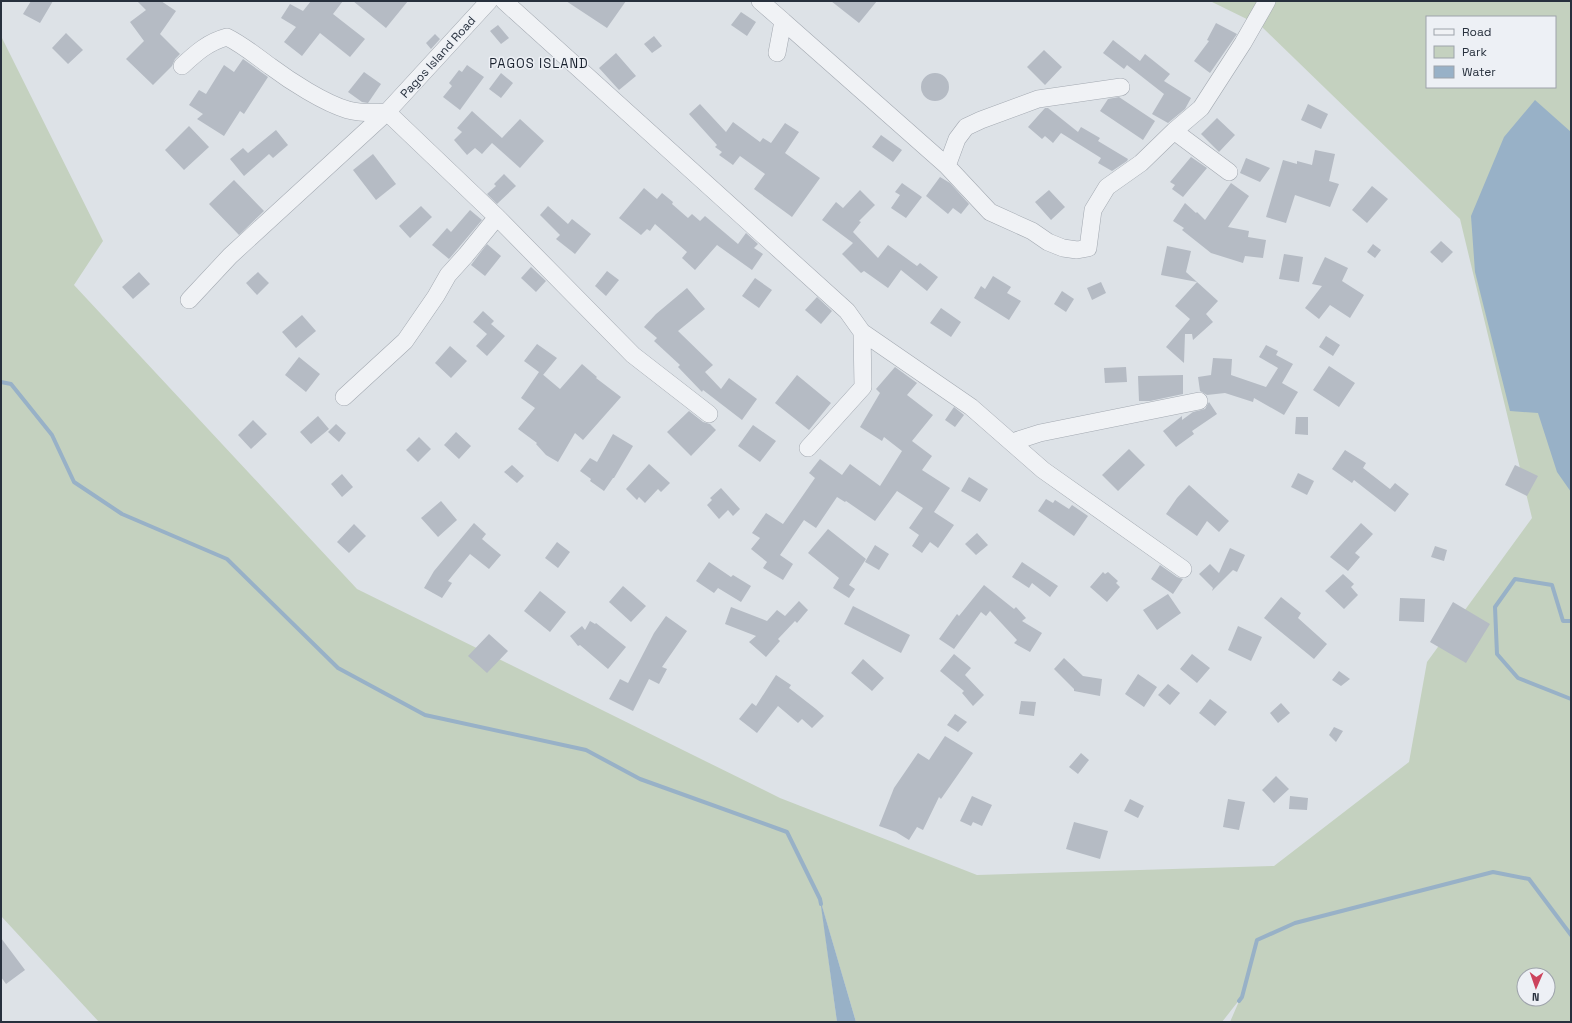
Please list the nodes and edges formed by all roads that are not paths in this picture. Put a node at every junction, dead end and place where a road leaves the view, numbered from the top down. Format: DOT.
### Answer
graph roads {
  1 [pos="489,1"];
  2 [pos="504,1"];
  3 [pos="760,1"];
  4 [pos="1267,1"];
  5 [pos="782,21"];
  6 [pos="777,53"];
  7 [pos="182,66"];
  8 [pos="1121,87"];
  9 [pos="387,112"];
  10 [pos="1174,131"];
  11 [pos="947,166"];
  12 [pos="1229,172"];
  13 [pos="497,217"];
  14 [pos="189,300"];
  15 [pos="862,332"];
  16 [pos="344,397"];
  17 [pos="1199,401"];
  18 [pos="709,414"];
  19 [pos="1012,442"];
  20 [pos="808,448"];
  21 [pos="1183,569"];
  1 -- 9 [label="street, Pagos Island Road"];
  2 -- 15 [label="street"];
  3 -- 5 [label="street"];
  4 -- 10 [label="street"];
  5 -- 6 [label="street"];
  5 -- 11 [label="street"];
  7 -- 9 [label="street"];
  8 -- 11 [label="street"];
  9 -- 13 [label="street"];
  9 -- 14 [label="street, Pagos Island Road"];
  10 -- 11 [label="street"];
  10 -- 12 [label="street"];
  13 -- 16 [label="street"];
  13 -- 18 [label="street"];
  15 -- 19 [label="street"];
  15 -- 20 [label="street"];
  17 -- 19 [label="street"];
  19 -- 21 [label="street"];
}
